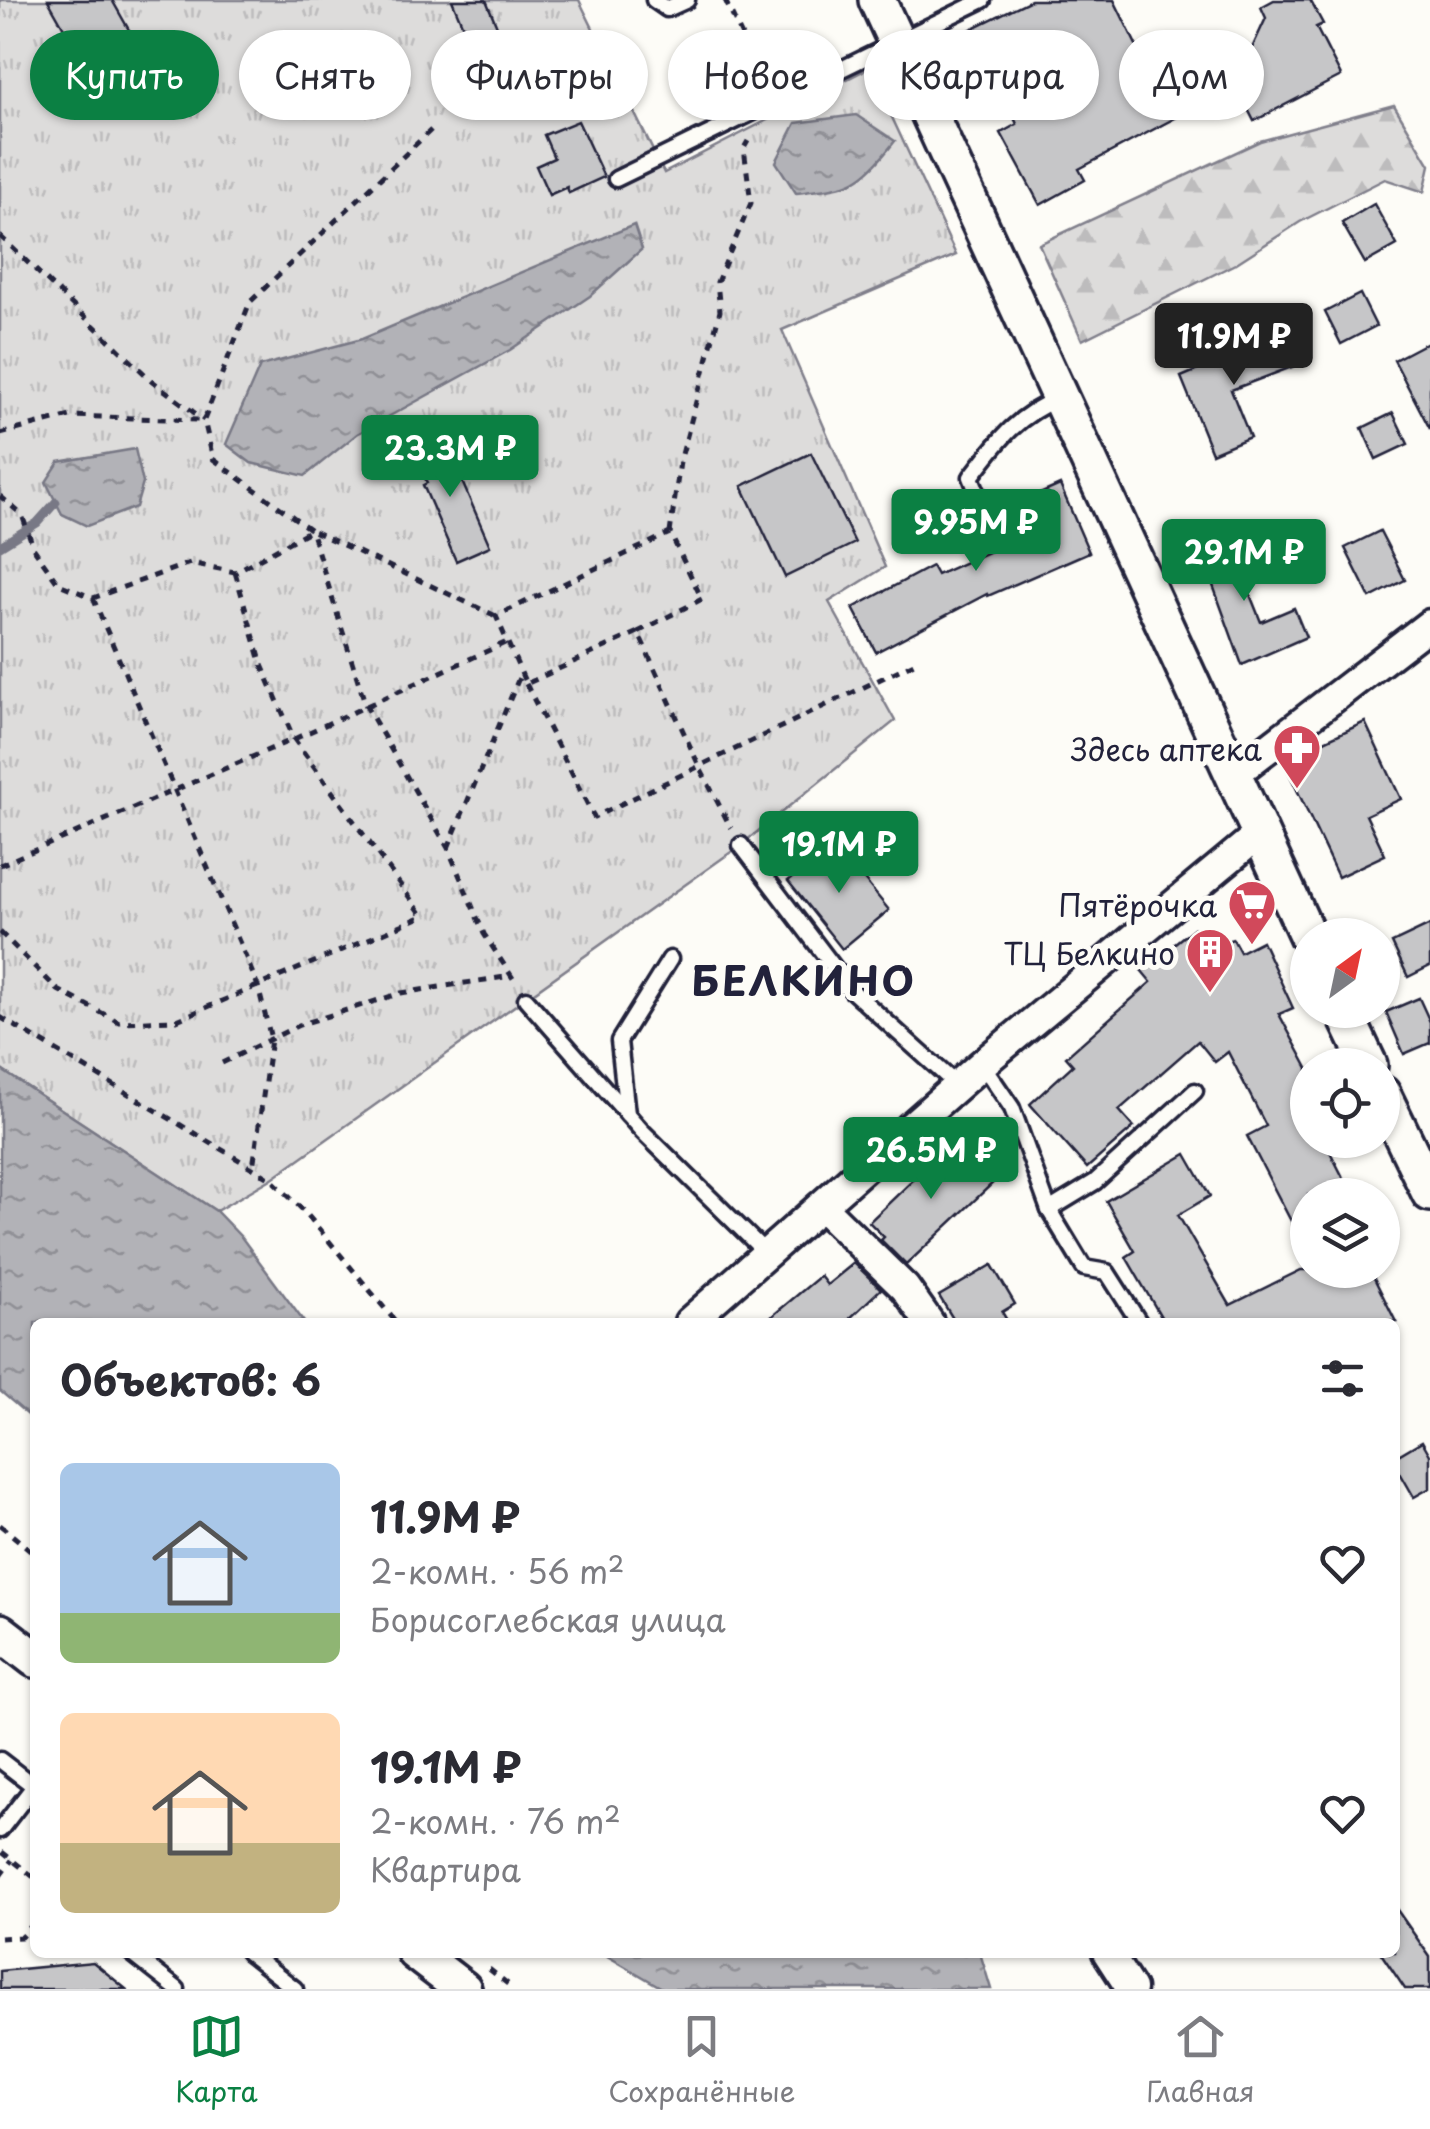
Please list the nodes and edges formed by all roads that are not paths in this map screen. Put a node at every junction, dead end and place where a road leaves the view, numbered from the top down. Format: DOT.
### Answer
graph roads {
  1 [pos="654,0"];
  2 [pos="687,0"];
  3 [pos="877,0"];
  4 [pos="983,0"];
  5 [pos="955,6"];
  6 [pos="891,30"];
  7 [pos="916,30"];
  8 [pos="864,57"];
  9 [pos="932,120"];
  10 [pos="616,179"];
  11 [pos="1061,396"];
  12 [pos="991,527"];
  13 [pos="1430,624"];
  14 [pos="1232,776"];
  15 [pos="1258,834"];
  16 [pos="741,845"];
  17 [pos="1299,918"];
  18 [pos="670,959"];
  19 [pos="526,999"];
  20 [pos="982,1064"];
  21 [pos="958,1086"];
  22 [pos="1194,1091"];
  23 [pos="628,1114"];
  24 [pos="1400,1131"];
  25 [pos="1430,1193"];
  26 [pos="821,1206"];
  27 [pos="1049,1210"];
  28 [pos="767,1254"];
  29 [pos="693,1318"];
  30 [pos="926,1318"];
  31 [pos="1136,1318"];
  32 [pos="0,1632"];
  33 [pos="30,1655"];
  34 [pos="0,1760"];
  35 [pos="30,1784"];
  36 [pos="30,1792"];
  37 [pos="0,1830"];
  38 [pos="137,1958"];
  39 [pos="256,1958"];
  40 [pos="423,1958"];
  41 [pos="1110,1958"];
  42 [pos="176,1989"];
  43 [pos="295,1989"];
  44 [pos="463,1989"];
  45 [pos="1132,1989"];
  1 -- 2 [label="lane"];
  3 -- 6 [label="street"];
  4 -- 5 [label="lane"];
  5 -- 7 [label="lane"];
  8 -- 10 [label="lane"];
  9 -- 11 [label="street"];
  11 -- 12 [label="lane"];
  11 -- 14 [label="street"];
  13 -- 14 [label="street"];
  14 -- 15 [label="street"];
  15 -- 17 [label="street"];
  15 -- 20 [label="street"];
  16 -- 21 [label="lane"];
  18 -- 23 [label="lane"];
  19 -- 23 [label="lane"];
  20 -- 21 [label="street"];
  20 -- 27 [label="lane"];
  21 -- 26 [label="street"];
  22 -- 27 [label="lane"];
  23 -- 28 [label="lane"];
  24 -- 25 [label="street"];
  26 -- 28 [label="street"];
  26 -- 30 [label="street"];
  27 -- 31 [label="lane"];
  28 -- 29 [label="street"];
  32 -- 33 [label="street"];
  34 -- 35 [label="lane"];
  36 -- 37 [label="lane"];
  38 -- 42 [label="lane"];
  39 -- 43 [label="lane"];
  40 -- 44 [label="street"];
  41 -- 45 [label="street"];
}
